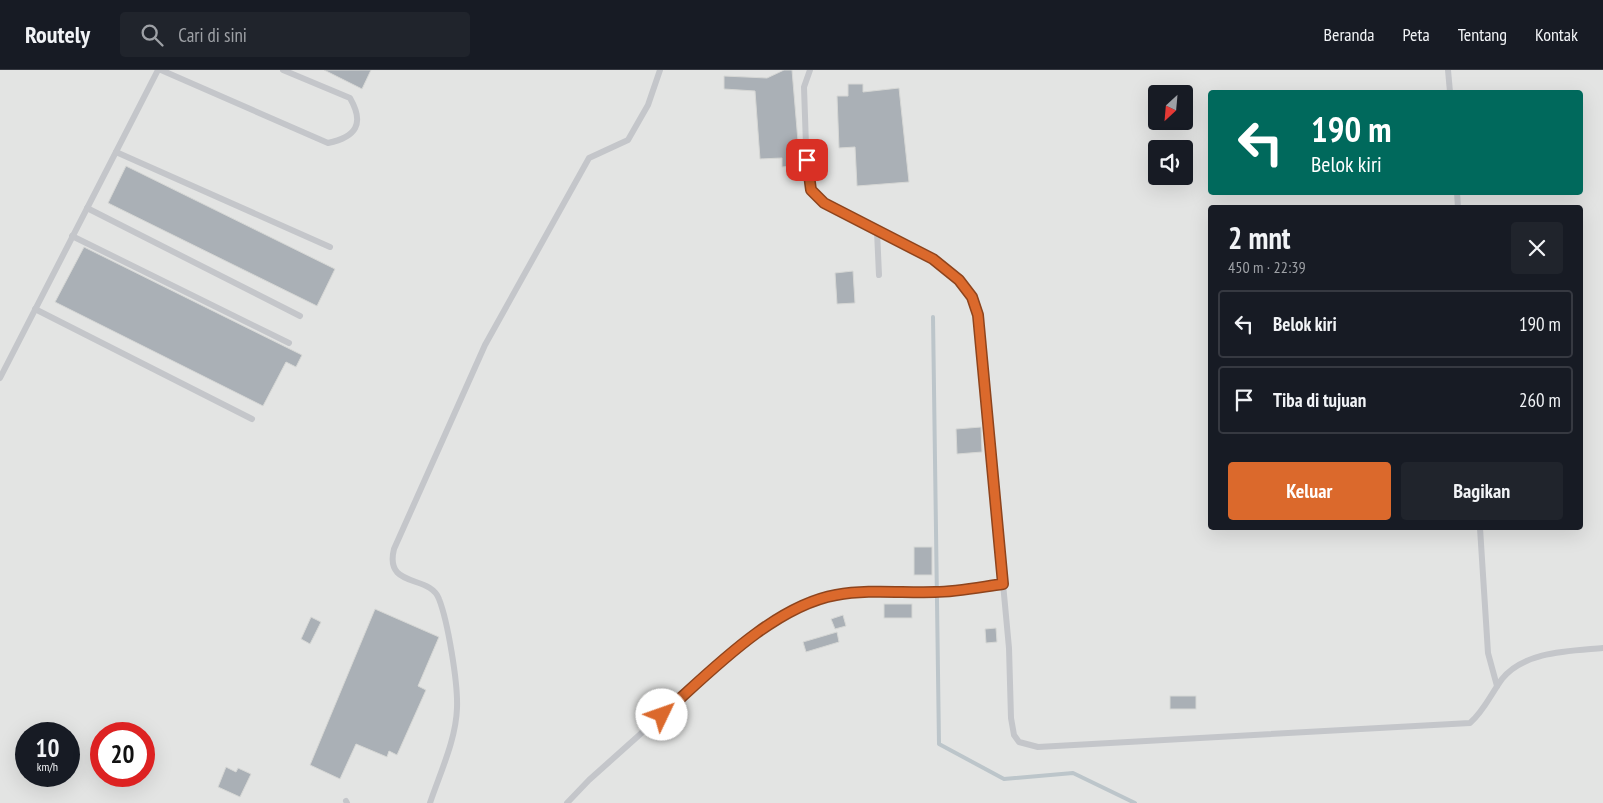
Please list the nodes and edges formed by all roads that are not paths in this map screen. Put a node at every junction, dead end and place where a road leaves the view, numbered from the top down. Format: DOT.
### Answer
graph roads {
  1 [pos="159,70"];
  2 [pos="283,70"];
  3 [pos="660,70"];
  4 [pos="810,70"];
  5 [pos="1448,70"];
  6 [pos="1450,90"];
  7 [pos="116,152"];
  8 [pos="87,208"];
  9 [pos="877,231"];
  10 [pos="72,236"];
  11 [pos="330,247"];
  12 [pos="879,275"];
  13 [pos="35,309"];
  14 [pos="300,316"];
  15 [pos="289,343"];
  16 [pos="0,378"];
  17 [pos="252,419"];
  18 [pos="1480,530"];
  19 [pos="1003,584"];
  20 [pos="1603,648"];
  21 [pos="1497,686"];
  22 [pos="430,803"];
  23 [pos="568,803"];
  1 -- 2 [label="lane"];
  1 -- 7 [label="lane"];
  3 -- 22 [label="lane"];
  4 -- 9 [label="lane"];
  5 -- 6 [label="lane"];
  7 -- 8 [label="lane"];
  7 -- 11 [label="lane"];
  8 -- 10 [label="lane"];
  8 -- 14 [label="lane"];
  9 -- 12 [label="lane"];
  9 -- 19 [label="lane"];
  10 -- 13 [label="lane"];
  10 -- 15 [label="lane"];
  13 -- 16 [label="lane"];
  13 -- 17 [label="lane"];
  18 -- 21 [label="lane"];
  19 -- 21 [label="lane"];
  19 -- 23 [label="lane"];
  20 -- 21 [label="lane"];
}
